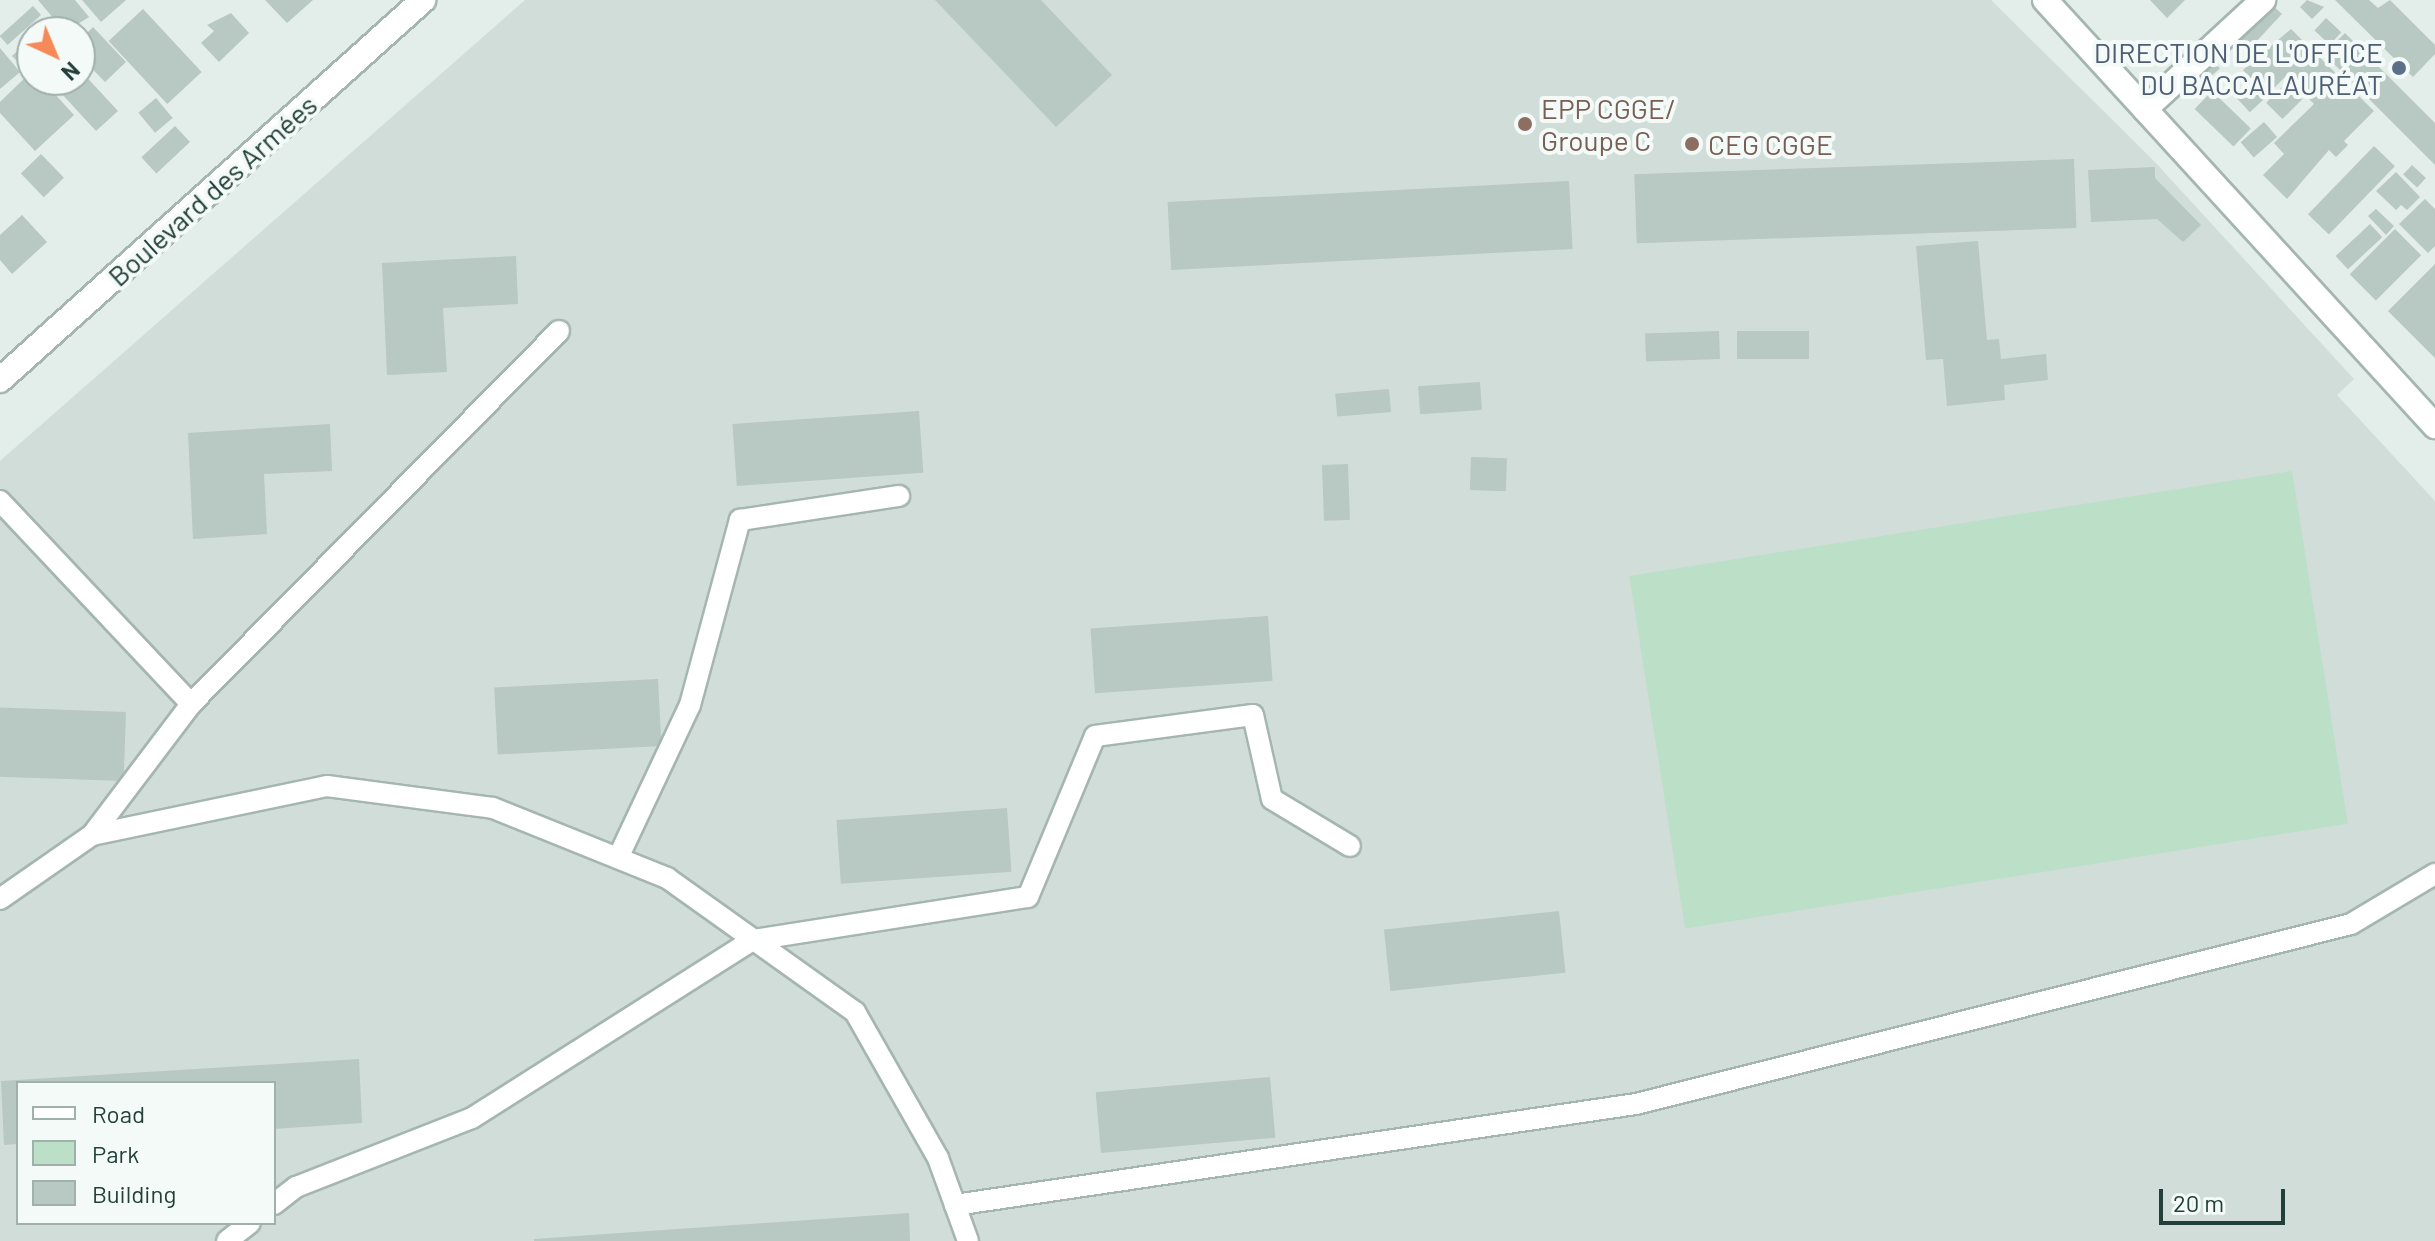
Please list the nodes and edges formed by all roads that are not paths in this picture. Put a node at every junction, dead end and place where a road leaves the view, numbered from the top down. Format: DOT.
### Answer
graph roads {
  1 [pos="423,0"];
  2 [pos="2045,0"];
  3 [pos="2263,0"];
  4 [pos="2145,109"];
  5 [pos="559,331"];
  6 [pos="0,380"];
  7 [pos="2435,426"];
  8 [pos="899,496"];
  9 [pos="0,501"];
  10 [pos="191,704"];
  11 [pos="92,835"];
  12 [pos="1350,846"];
  13 [pos="618,858"];
  14 [pos="2435,874"];
  15 [pos="0,899"];
  16 [pos="753,940"];
  17 [pos="276,1202"];
  18 [pos="955,1205"];
  19 [pos="247,1225"];
  20 [pos="227,1241"];
  21 [pos="968,1241"];
  1 -- 6 [label="street, Boulevard des Armées"];
  2 -- 4 [label="street"];
  3 -- 4 [label="street"];
  4 -- 7 [label="street"];
  5 -- 10 [label="lane"];
  8 -- 13 [label="lane"];
  9 -- 10 [label="lane"];
  10 -- 11 [label="lane"];
  11 -- 13 [label="lane"];
  11 -- 15 [label="lane"];
  12 -- 16 [label="lane"];
  13 -- 16 [label="lane"];
  14 -- 18 [label="lane"];
  16 -- 17 [label="lane"];
  16 -- 18 [label="lane"];
  18 -- 21 [label="lane"];
  19 -- 20 [label="lane"];
}
